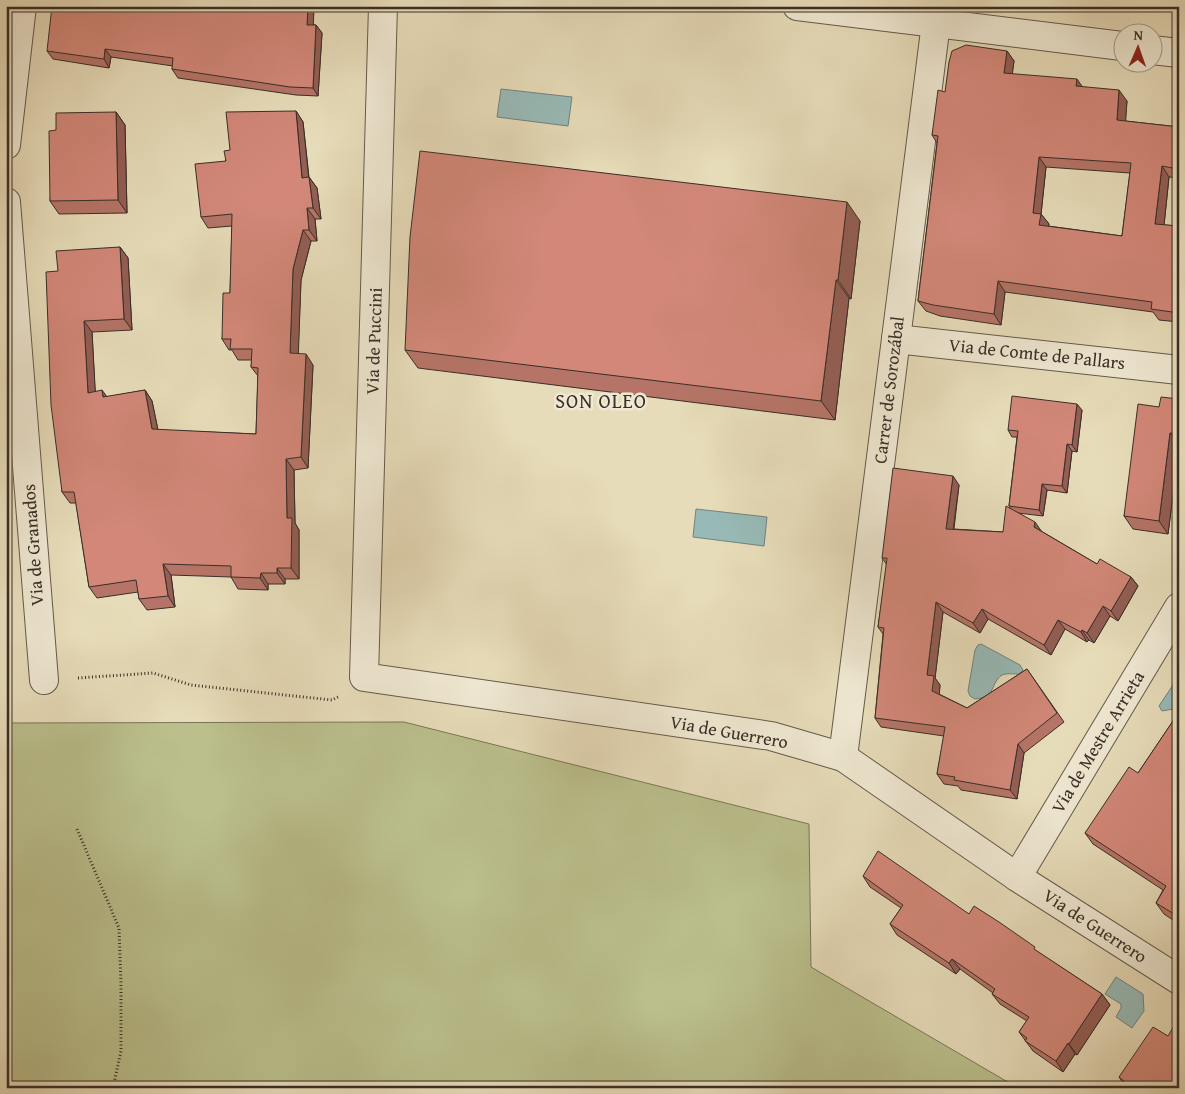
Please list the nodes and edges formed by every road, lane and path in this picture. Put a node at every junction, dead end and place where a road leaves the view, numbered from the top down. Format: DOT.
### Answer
graph roads {
  1 [pos="22,6"];
  2 [pos="383,6"];
  3 [pos="797,6"];
  4 [pos="936,24"];
  5 [pos="1112,45"];
  6 [pos="1162,51"];
  7 [pos="1179,53"];
  8 [pos="6,145"];
  9 [pos="6,202"];
  10 [pos="896,339"];
  11 [pos="1179,370"];
  12 [pos="1179,607"];
  13 [pos="364,677"];
  14 [pos="44,680"];
  15 [pos="843,757"];
  16 [pos="78,829"];
  17 [pos="1017,876"];
  18 [pos="1179,980"];
  19 [pos="113,1088"];
  1 -- 8 [label="street"];
  2 -- 13 [label="street, Via de Puccini"];
  3 -- 4 [label="street"];
  4 -- 5 [label="street"];
  4 -- 10 [label="street, Carrer de Sorozábal"];
  6 -- 7 [label="street"];
  9 -- 14 [label="street, Via de Granados"];
  10 -- 11 [label="street, Via de Comte de Pallars"];
  10 -- 15 [label="street, Carrer de Sorozábal"];
  12 -- 17 [label="street, Via de Mestre Arrieta"];
  13 -- 14 [label="path"];
  13 -- 15 [label="street, Via de Guerrero"];
  15 -- 17 [label="street, Via de Guerrero"];
  16 -- 19 [label="path"];
  17 -- 18 [label="street, Via de Guerrero"];
}
